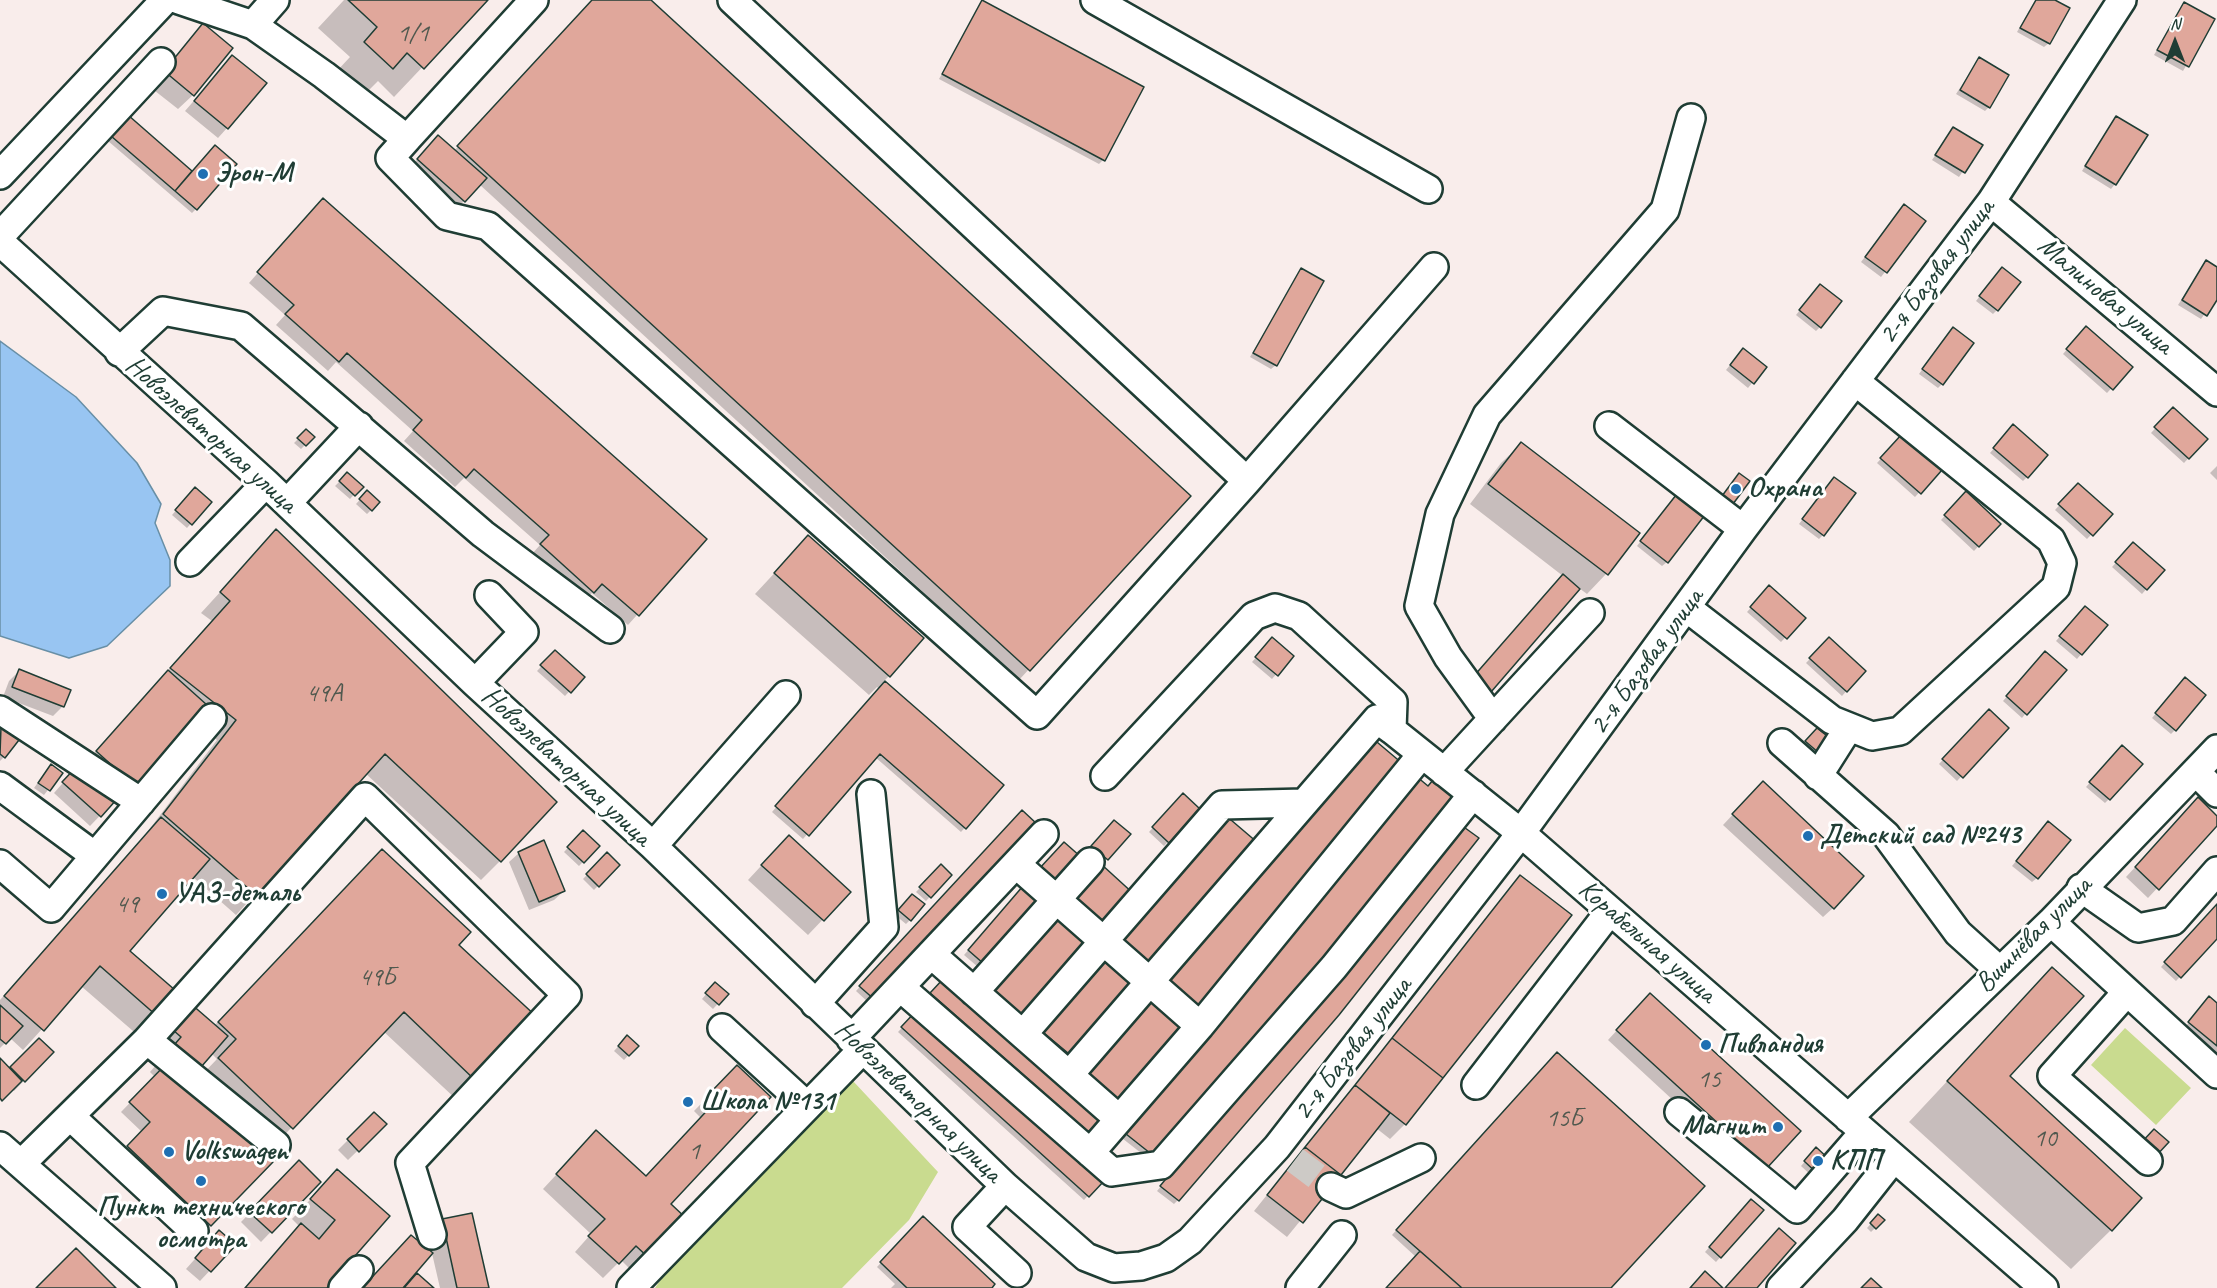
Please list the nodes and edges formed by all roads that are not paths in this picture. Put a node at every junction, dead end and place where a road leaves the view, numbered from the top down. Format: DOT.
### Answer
graph roads {
  1 [pos="165,0"];
  2 [pos="178,0"];
  3 [pos="275,0"];
  4 [pos="534,0"];
  5 [pos="732,0"];
  6 [pos="1095,0"];
  7 [pos="2122,0"];
  8 [pos="253,25"];
  9 [pos="161,62"];
  10 [pos="1690,118"];
  11 [pos="407,139"];
  12 [pos="0,175"];
  13 [pos="1428,189"];
  14 [pos="1991,202"];
  15 [pos="0,237"];
  16 [pos="0,242"];
  17 [pos="1434,267"];
  18 [pos="120,352"];
  19 [pos="2213,379"];
  20 [pos="1855,381"];
  21 [pos="359,426"];
  22 [pos="1609,426"];
  23 [pos="1248,481"];
  24 [pos="266,483"];
  25 [pos="287,503"];
  26 [pos="1743,530"];
  27 [pos="190,562"];
  28 [pos="489,595"];
  29 [pos="1687,608"];
  30 [pos="1590,613"];
  31 [pos="610,629"];
  32 [pos="475,683"];
  33 [pos="786,695"];
  34 [pos="0,710"];
  35 [pos="212,718"];
  36 [pos="1493,719"];
  37 [pos="1849,727"];
  38 [pos="1392,730"];
  39 [pos="1782,743"];
  40 [pos="2217,749"];
  41 [pos="1422,754"];
  42 [pos="1444,772"];
  43 [pos="2196,772"];
  44 [pos="1106,776"];
  45 [pos="1818,776"];
  46 [pos="0,786"];
  47 [pos="2217,792"];
  48 [pos="871,794"];
  49 [pos="1473,794"];
  50 [pos="141,802"];
  51 [pos="1304,803"];
  52 [pos="1521,833"];
  53 [pos="1044,834"];
  54 [pos="653,846"];
  55 [pos="95,856"];
  56 [pos="1090,862"];
  57 [pos="0,864"];
  58 [pos="1016,864"];
  59 [pos="2217,871"];
  60 [pos="2081,888"];
  61 [pos="1056,900"];
  62 [pos="1610,911"];
  63 [pos="2051,922"];
  64 [pos="1105,942"];
  65 [pos="931,954"];
  66 [pos="2000,971"];
  67 [pos="1149,982"];
  68 [pos="900,987"];
  69 [pos="974,992"];
  70 [pos="2126,993"];
  71 [pos="815,1004"];
  72 [pos="1200,1026"];
  73 [pos="722,1028"];
  74 [pos="1023,1034"];
  75 [pos="147,1040"];
  76 [pos="857,1045"];
  77 [pos="2217,1074"];
  78 [pos="1069,1075"];
  79 [pos="1476,1085"];
  80 [pos="806,1105"];
  81 [pos="1679,1112"];
  82 [pos="70,1116"];
  83 [pos="1119,1119"];
  84 [pos="1856,1125"];
  85 [pos="276,1145"];
  86 [pos="1090,1153"];
  87 [pos="8,1157"];
  88 [pos="1421,1158"];
  89 [pos="1894,1158"];
  90 [pos="2148,1161"];
  91 [pos="1005,1186"];
  92 [pos="1331,1187"];
  93 [pos="194,1231"];
  94 [pos="432,1235"];
  95 [pos="1342,1235"];
  96 [pos="1017,1273"];
  97 [pos="1141,1277"];
  98 [pos="162,1288"];
  99 [pos="631,1288"];
  100 [pos="1300,1288"];
  101 [pos="1781,1288"];
  102 [pos="2044,1288"];
  1 -- 12 [label="street"];
  2 -- 8 [label="street"];
  3 -- 8 [label="street"];
  4 -- 11 [label="street"];
  5 -- 23 [label="street"];
  6 -- 13 [label="street"];
  7 -- 14 [label="street, 2-я Базовая улица"];
  8 -- 11 [label="street"];
  9 -- 15 [label="street"];
  10 -- 36 [label="street"];
  11 -- 23 [label="street"];
  14 -- 19 [label="street, Малиновая улица"];
  14 -- 20 [label="street, 2-я Базовая улица"];
  16 -- 18 [label="street, Новоэлеваторная улица"];
  17 -- 23 [label="street"];
  18 -- 21 [label="street"];
  18 -- 24 [label="street, Новоэлеваторная улица"];
  20 -- 26 [label="street, 2-я Базовая улица"];
  20 -- 37 [label="street"];
  21 -- 25 [label="street"];
  21 -- 31 [label="street"];
  22 -- 26 [label="street"];
  24 -- 25 [label="street, Новоэлеваторная улица"];
  24 -- 27 [label="street"];
  25 -- 32 [label="street, Новоэлеваторная улица"];
  26 -- 29 [label="street, 2-я Базовая улица"];
  28 -- 32 [label="street"];
  29 -- 37 [label="street"];
  29 -- 52 [label="street, 2-я Базовая улица"];
  30 -- 36 [label="street"];
  32 -- 54 [label="street, Новоэлеваторная улица"];
  33 -- 54 [label="street"];
  34 -- 50 [label="street"];
  35 -- 50 [label="street"];
  36 -- 42 [label="street"];
  37 -- 45 [label="street"];
  38 -- 41 [label="street, Корабельная улица"];
  38 -- 44 [label="street"];
  38 -- 51 [label="street"];
  39 -- 45 [label="street"];
  40 -- 43 [label="street, Вишнёвая улица"];
  41 -- 42 [label="street, Корабельная улица"];
  41 -- 72 [label="street"];
  42 -- 49 [label="street, Корабельная улица"];
  43 -- 47 [label="street"];
  43 -- 60 [label="street, Вишнёвая улица"];
  45 -- 66 [label="street"];
  46 -- 55 [label="street"];
  48 -- 71 [label="street"];
  49 -- 52 [label="street, Корабельная улица"];
  49 -- 86 [label="street"];
  50 -- 55 [label="street"];
  51 -- 64 [label="street"];
  51 -- 67 [label="street"];
  52 -- 62 [label="street, Корабельная улица"];
  52 -- 97 [label="street, 2-я Базовая улица"];
  53 -- 58 [label="street"];
  54 -- 71 [label="street, Новоэлеваторная улица"];
  55 -- 57 [label="street"];
  56 -- 61 [label="street"];
  58 -- 61 [label="street"];
  58 -- 65 [label="street"];
  59 -- 60 [label="street"];
  60 -- 63 [label="street, Вишнёвая улица"];
  61 -- 64 [label="street"];
  61 -- 69 [label="street"];
  62 -- 79 [label="street"];
  62 -- 84 [label="street, Корабельная улица"];
  63 -- 66 [label="street, Вишнёвая улица"];
  63 -- 70 [label="street"];
  64 -- 67 [label="street"];
  64 -- 74 [label="street"];
  65 -- 68 [label="street"];
  65 -- 69 [label="street"];
  66 -- 84 [label="street, Вишнёвая улица"];
  67 -- 72 [label="street"];
  67 -- 78 [label="street"];
  68 -- 76 [label="street"];
  68 -- 86 [label="street"];
  69 -- 74 [label="street"];
  70 -- 77 [label="street"];
  70 -- 90 [label="street"];
  71 -- 76 [label="street, Новоэлеваторная улица"];
  72 -- 83 [label="street"];
  73 -- 80 [label="street"];
  74 -- 78 [label="street"];
  75 -- 82 [label="street"];
  75 -- 85 [label="street"];
  75 -- 94 [label="street"];
  76 -- 80 [label="street"];
  76 -- 91 [label="street, Новоэлеваторная улица"];
  78 -- 83 [label="street"];
  80 -- 99 [label="street"];
  81 -- 84 [label="street, Вишнёвая улица"];
  82 -- 87 [label="street"];
  82 -- 93 [label="street"];
  83 -- 86 [label="street"];
  84 -- 89 [label="street, Корабельная улица"];
  87 -- 98 [label="street"];
  88 -- 92 [label="street"];
  89 -- 101 [label="street"];
  89 -- 102 [label="street, Корабельная улица"];
  91 -- 96 [label="street"];
  91 -- 97 [label="street, Новоэлеваторная улица"];
  95 -- 100 [label="street"];
}
